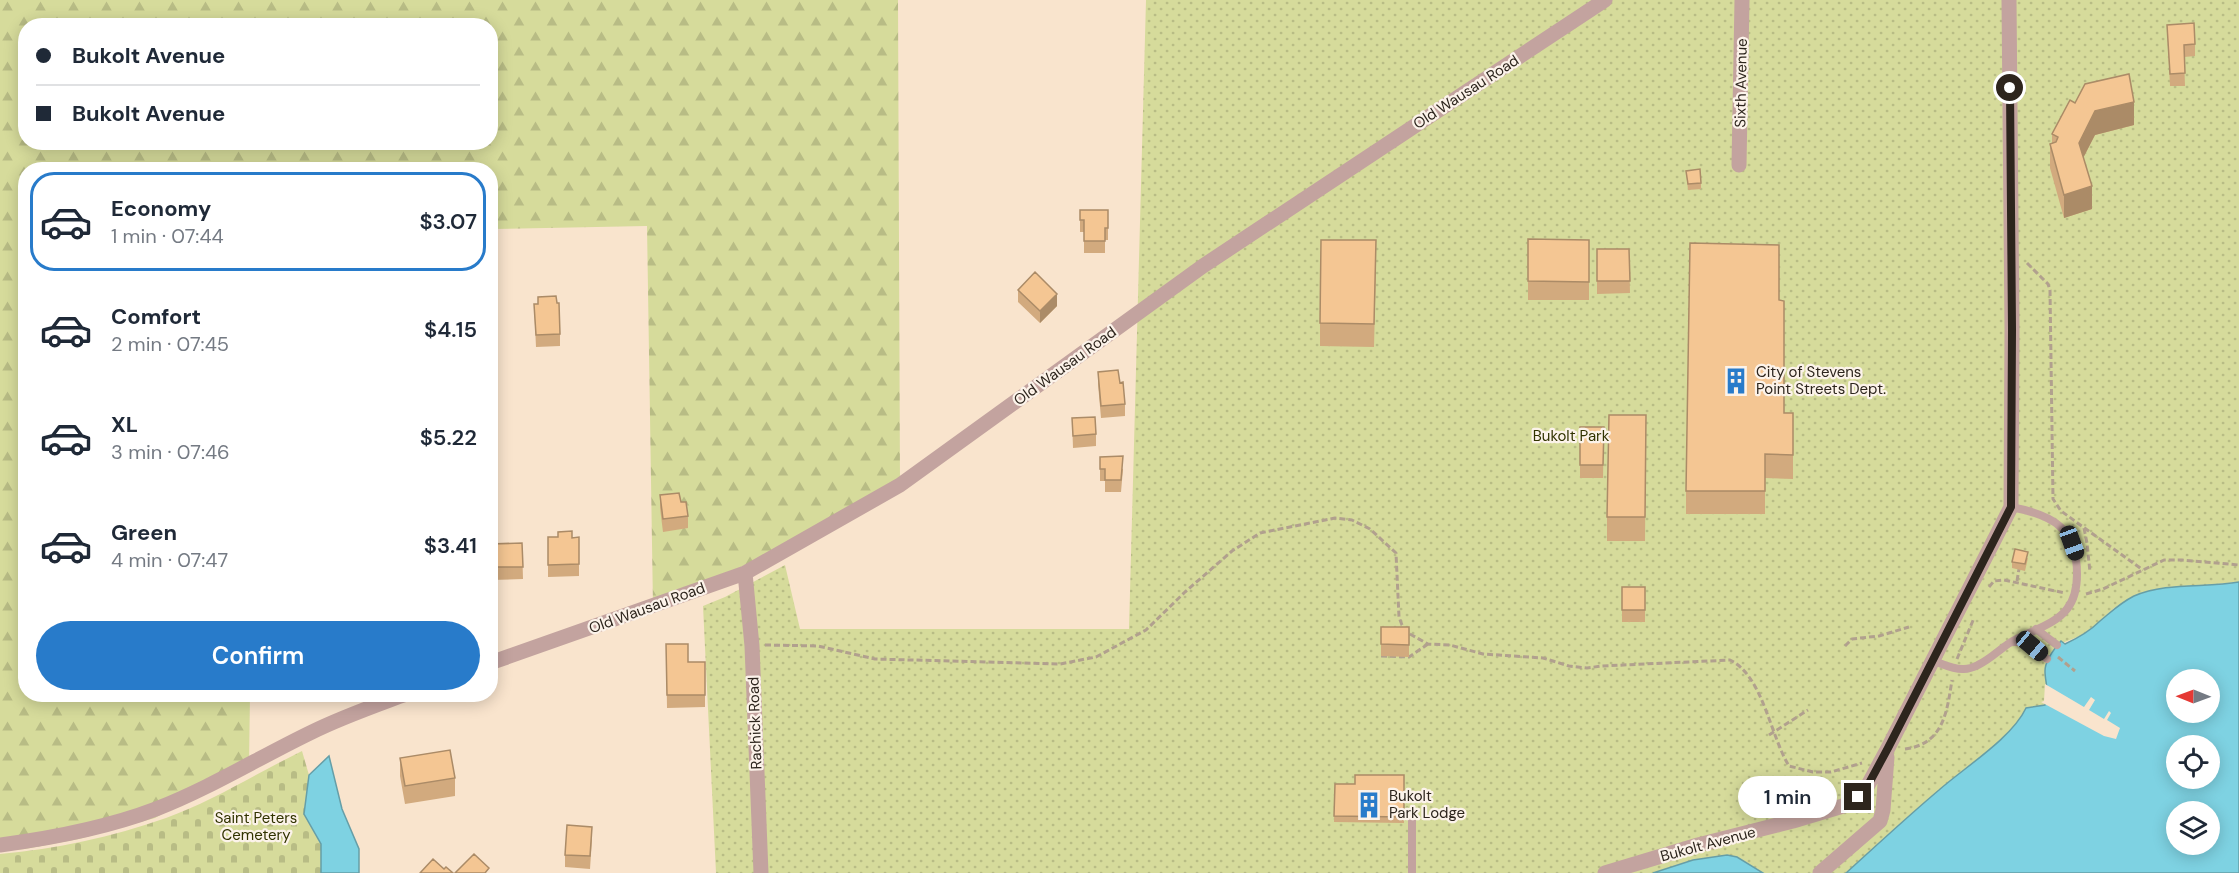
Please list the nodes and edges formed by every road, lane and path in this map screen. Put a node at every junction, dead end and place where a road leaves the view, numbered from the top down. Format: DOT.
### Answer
graph roads {
  1 [pos="1605,0"];
  2 [pos="1742,0"];
  3 [pos="2009,0"];
  4 [pos="1739,165"];
  5 [pos="2050,290"];
  6 [pos="2011,507"];
  7 [pos="2239,566"];
  8 [pos="2012,568"];
  9 [pos="2019,569"];
  10 [pos="2143,570"];
  11 [pos="2025,571"];
  12 [pos="745,573"];
  13 [pos="2017,581"];
  14 [pos="2068,593"];
  15 [pos="1985,594"];
  16 [pos="2084,594"];
  17 [pos="1977,611"];
  18 [pos="1909,627"];
  19 [pos="2036,629"];
  20 [pos="1428,644"];
  21 [pos="2008,644"];
  22 [pos="752,645"];
  23 [pos="2057,645"];
  24 [pos="1845,646"];
  25 [pos="1381,657"];
  26 [pos="1957,657"];
  27 [pos="2047,659"];
  28 [pos="498,660"];
  29 [pos="1934,661"];
  30 [pos="1953,677"];
  31 [pos="386,702"];
  32 [pos="1809,710"];
  33 [pos="1773,732"];
  34 [pos="1768,735"];
  35 [pos="1894,749"];
  36 [pos="1869,761"];
  37 [pos="1412,817"];
  38 [pos="0,845"];
  39 [pos="761,873"];
  40 [pos="1412,873"];
  41 [pos="1605,873"];
  42 [pos="1820,873"];
  1 -- 12 [label="street, Old Wausau Road"];
  2 -- 4 [label="street, Sixth Avenue"];
  3 -- 6 [label="street, Bukolt Avenue"];
  5 -- 10 [label="path"];
  6 -- 19 [label="lane"];
  6 -- 29 [label="street, Bukolt Avenue"];
  7 -- 10 [label="path"];
  8 -- 9 [label="path"];
  9 -- 11 [label="path"];
  9 -- 13 [label="path"];
  10 -- 16 [label="path"];
  12 -- 22 [label="street, Rachick Road"];
  12 -- 28 [label="street, Old Wausau Road"];
  13 -- 14 [label="path"];
  13 -- 15 [label="path"];
  17 -- 26 [label="path"];
  18 -- 24 [label="path"];
  19 -- 21 [label="lane"];
  19 -- 23 [label="lane"];
  20 -- 22 [label="path"];
  20 -- 25 [label="path"];
  20 -- 33 [label="path"];
  21 -- 27 [label="lane"];
  21 -- 29 [label="lane"];
  22 -- 39 [label="street, Rachick Road"];
  29 -- 35 [label="street, Bukolt Avenue"];
  30 -- 35 [label="path"];
  31 -- 38 [label="street"];
  32 -- 33 [label="path"];
  33 -- 34 [label="path"];
  33 -- 36 [label="path"];
  35 -- 41 [label="street, Bukolt Avenue"];
  35 -- 42 [label="street, Bukolt Avenue"];
  37 -- 40 [label="lane"];
}
